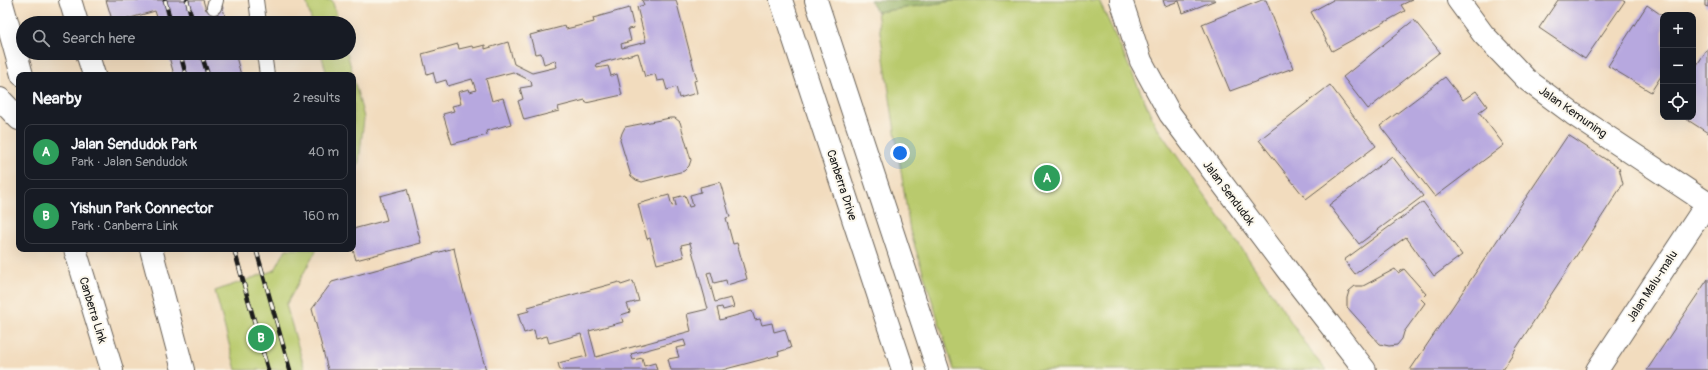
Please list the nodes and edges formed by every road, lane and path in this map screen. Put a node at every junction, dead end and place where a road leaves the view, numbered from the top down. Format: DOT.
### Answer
graph roads {
  1 [pos="1,0"];
  2 [pos="70,0"];
  3 [pos="256,0"];
  4 [pos="781,0"];
  5 [pos="816,0"];
  6 [pos="1121,0"];
  7 [pos="1458,0"];
  8 [pos="75,16"];
  9 [pos="258,16"];
  10 [pos="16,54"];
  11 [pos="18,60"];
  12 [pos="89,60"];
  13 [pos="265,60"];
  14 [pos="21,72"];
  15 [pos="93,72"];
  16 [pos="267,72"];
  17 [pos="0,99"];
  18 [pos="16,116"];
  19 [pos="1708,202"];
  20 [pos="76,252"];
  21 [pos="154,252"];
  22 [pos="112,370"];
  23 [pos="183,370"];
  24 [pos="903,370"];
  25 [pos="938,370"];
  26 [pos="1365,370"];
  27 [pos="1597,370"];
  1 -- 10 [label="street"];
  2 -- 8 [label="street"];
  3 -- 9 [label="lane"];
  4 -- 24 [label="street, Canberra Drive"];
  5 -- 25 [label="street"];
  6 -- 26 [label="street, Jalan Sendudok"];
  7 -- 19 [label="street, Jalan Kemuning"];
  11 -- 14 [label="street"];
  12 -- 15 [label="street"];
  13 -- 16 [label="lane"];
  17 -- 18 [label="street"];
  19 -- 27 [label="street, Jalan Malu-malu"];
  20 -- 22 [label="street, Canberra Link"];
  21 -- 23 [label="street"];
}
